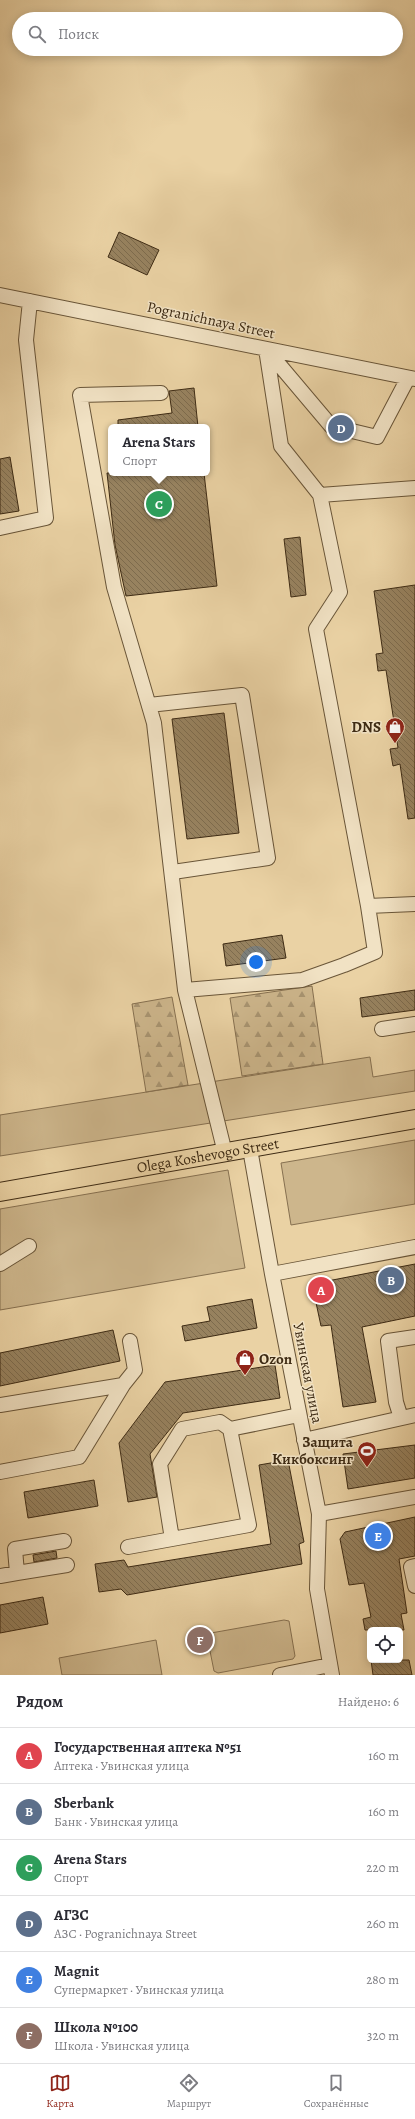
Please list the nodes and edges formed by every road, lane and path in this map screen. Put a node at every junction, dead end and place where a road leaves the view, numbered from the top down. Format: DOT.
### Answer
graph roads {
  1 [pos="0,295"];
  2 [pos="30,301"];
  3 [pos="266,349"];
  4 [pos="411,379"];
  5 [pos="161,394"];
  6 [pos="415,488"];
  7 [pos="320,495"];
  8 [pos="0,528"];
  9 [pos="149,706"];
  10 [pos="173,872"];
  11 [pos="415,904"];
  12 [pos="368,906"];
  13 [pos="185,990"];
  14 [pos="415,1024"];
  15 [pos="382,1029"];
  16 [pos="415,1119"];
  17 [pos="250,1149"];
  18 [pos="225,1153"];
  19 [pos="0,1192"];
  20 [pos="29,1246"];
  21 [pos="415,1247"];
  22 [pos="0,1264"];
  23 [pos="272,1274"];
  24 [pos="415,1337"];
  25 [pos="130,1341"];
  26 [pos="123,1385"];
  27 [pos="0,1405"];
  28 [pos="300,1415"];
  29 [pos="415,1415"];
  30 [pos="401,1418"];
  31 [pos="230,1429"];
  32 [pos="304,1440"];
  33 [pos="0,1472"];
  34 [pos="415,1497"];
  35 [pos="319,1514"];
  36 [pos="172,1539"];
  37 [pos="64,1541"];
  38 [pos="128,1547"];
  39 [pos="67,1565"];
  40 [pos="415,1566"];
  41 [pos="17,1573"];
  42 [pos="0,1576"];
  43 [pos="415,1586"];
  44 [pos="331,1670"];
  45 [pos="280,1675"];
  1 -- 2 [label="street, Pogranichnaya Street"];
  2 -- 3 [label="street, Pogranichnaya Street"];
  2 -- 8 [label="street"];
  3 -- 4 [label="street, Pogranichnaya Street"];
  3 -- 4 [label="street"];
  3 -- 7 [label="street"];
  5 -- 9 [label="street"];
  6 -- 7 [label="street"];
  7 -- 12 [label="street"];
  9 -- 10 [label="street"];
  9 -- 10 [label="street"];
  10 -- 13 [label="street"];
  11 -- 12 [label="street"];
  12 -- 13 [label="street"];
  13 -- 18 [label="street"];
  14 -- 15 [label="street"];
  16 -- 17 [label="main road, Olega Koshevogo Street"];
  17 -- 18 [label="main road, Olega Koshevogo Street"];
  17 -- 23 [label="street, Увинская улица"];
  18 -- 19 [label="main road, Olega Koshevogo Street"];
  20 -- 22 [label="street"];
  21 -- 23 [label="street"];
  23 -- 28 [label="street, Увинская улица"];
  24 -- 30 [label="street"];
  25 -- 26 [label="street"];
  26 -- 27 [label="street"];
  26 -- 33 [label="street"];
  28 -- 31 [label="street"];
  28 -- 32 [label="street, Увинская улица"];
  29 -- 30 [label="street"];
  30 -- 32 [label="street"];
  31 -- 36 [label="street"];
  31 -- 36 [label="street"];
  32 -- 35 [label="street, Увинская улица"];
  34 -- 35 [label="street"];
  35 -- 44 [label="street, Увинская улица"];
  36 -- 38 [label="street"];
  37 -- 41 [label="street"];
  39 -- 41 [label="street"];
  40 -- 43 [label="street"];
  41 -- 42 [label="street"];
  44 -- 45 [label="street"];
}
